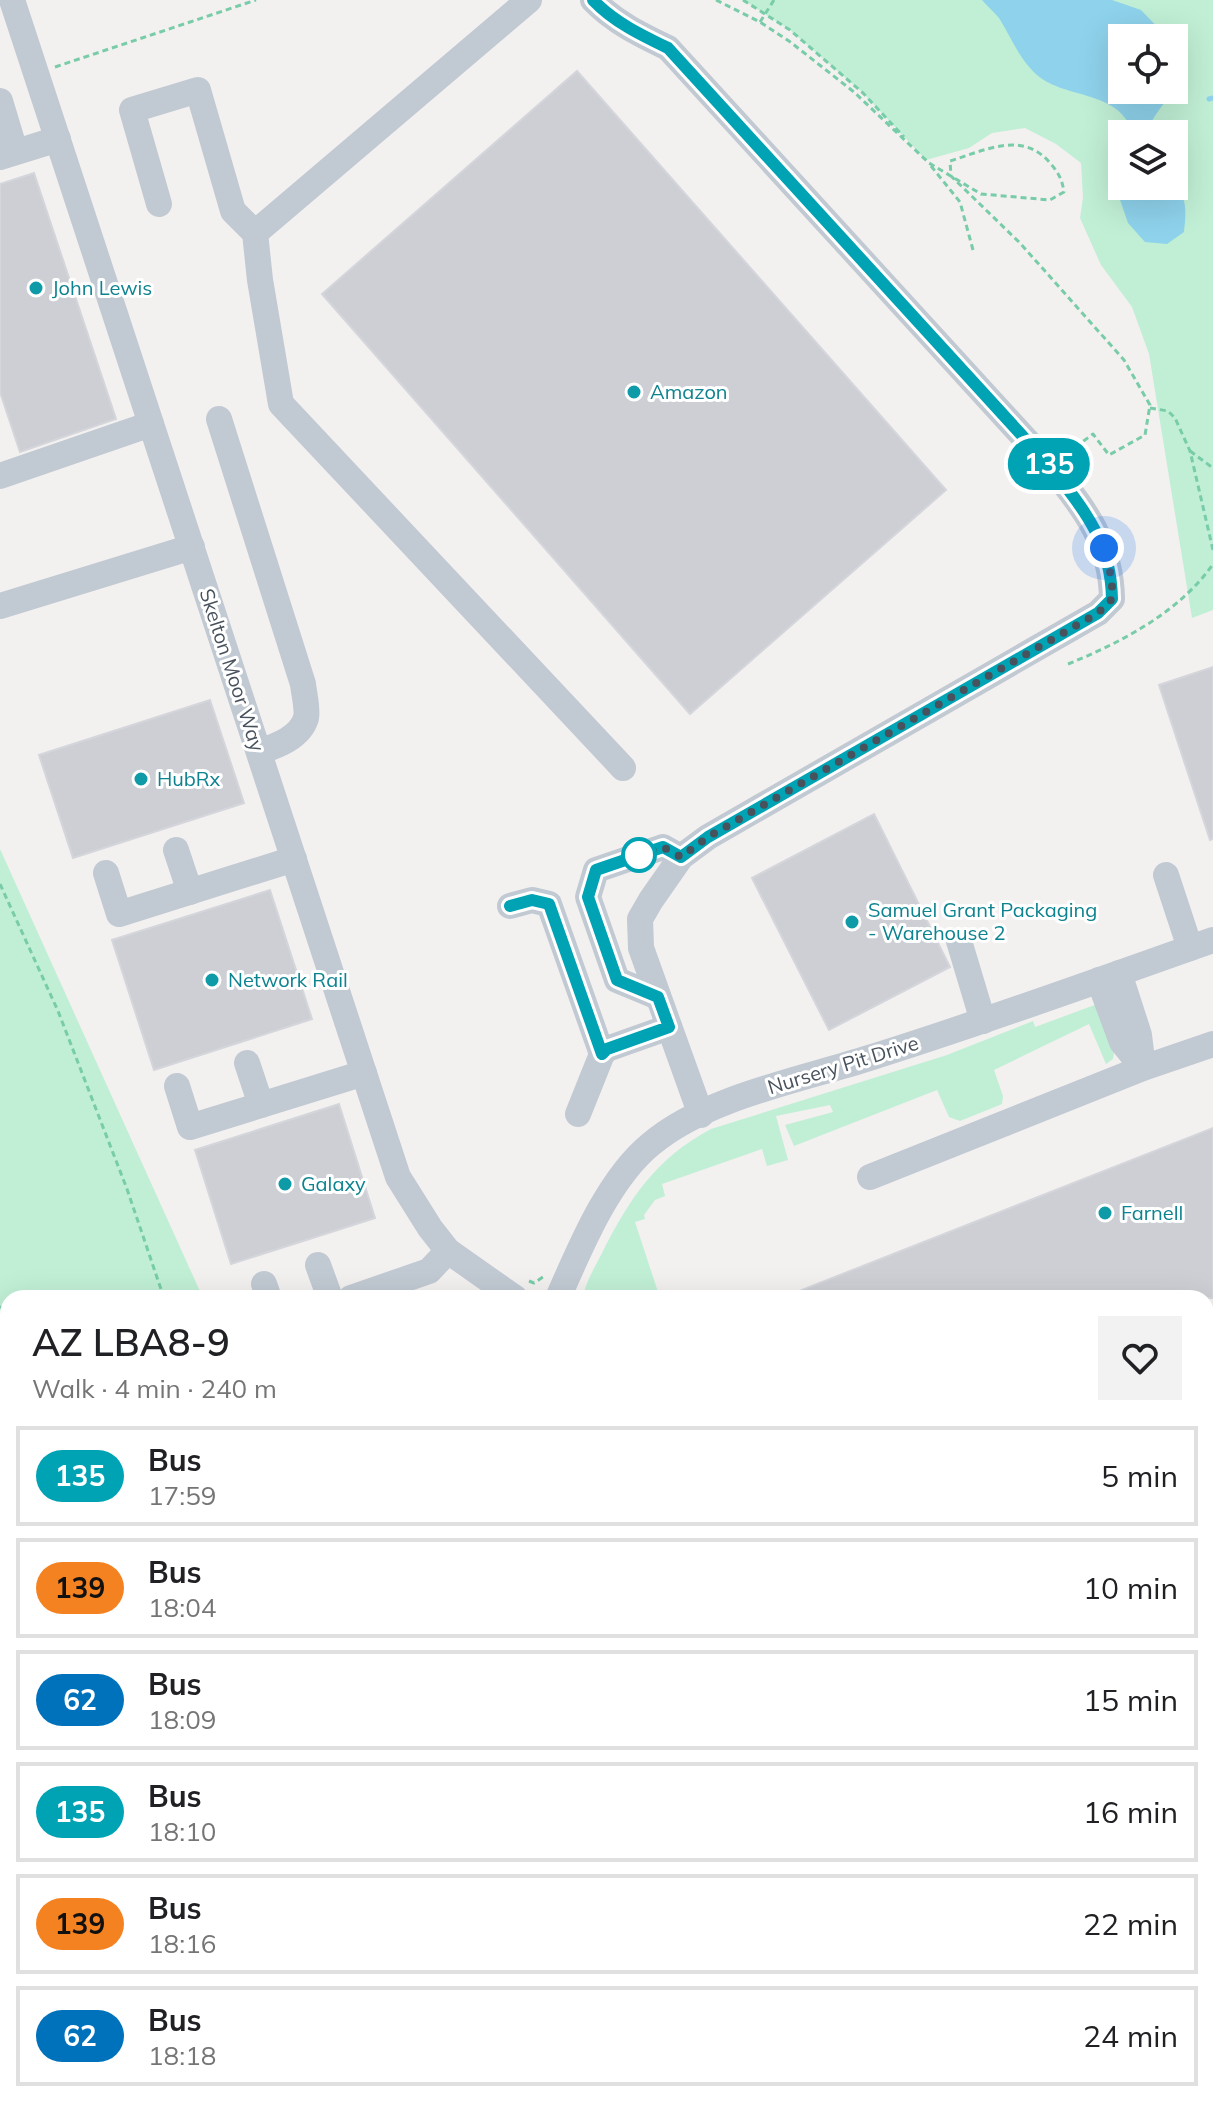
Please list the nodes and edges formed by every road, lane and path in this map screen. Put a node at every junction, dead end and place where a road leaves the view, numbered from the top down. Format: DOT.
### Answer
graph roads {
  1 [pos="256,0"];
  2 [pos="529,0"];
  3 [pos="593,0"];
  4 [pos="716,0"];
  5 [pos="743,0"];
  6 [pos="774,0"];
  7 [pos="18,2"];
  8 [pos="765,14"];
  9 [pos="760,22"];
  10 [pos="55,67"];
  11 [pos="0,101"];
  12 [pos="58,139"];
  13 [pos="8,154"];
  14 [pos="929,163"];
  15 [pos="951,176"];
  16 [pos="159,204"];
  17 [pos="255,233"];
  18 [pos="973,250"];
  19 [pos="1150,408"];
  20 [pos="219,419"];
  21 [pos="151,424"];
  22 [pos="1190,451"];
  23 [pos="1050,466"];
  24 [pos="1213,468"];
  25 [pos="0,476"];
  26 [pos="192,547"];
  27 [pos="1213,550"];
  28 [pos="1213,564"];
  29 [pos="0,606"];
  30 [pos="1068,664"];
  31 [pos="259,752"];
  32 [pos="623,768"];
  33 [pos="176,850"];
  34 [pos="681,857"];
  35 [pos="294,859"];
  36 [pos="106,873"];
  37 [pos="1166,875"];
  38 [pos="0,884"];
  39 [pos="190,892"];
  40 [pos="510,906"];
  41 [pos="959,941"];
  42 [pos="1202,944"];
  43 [pos="1109,977"];
  44 [pos="658,997"];
  45 [pos="983,1021"];
  46 [pos="669,1027"];
  47 [pos="1213,1044"];
  48 [pos="602,1054"];
  49 [pos="247,1063"];
  50 [pos="1143,1068"];
  51 [pos="364,1073"];
  52 [pos="177,1086"];
  53 [pos="261,1105"];
  54 [pos="578,1114"];
  55 [pos="701,1115"];
  56 [pos="870,1177"];
  57 [pos="448,1251"];
  58 [pos="318,1265"];
  59 [pos="161,1290"];
  60 [pos="327,1290"];
  61 [pos="374,1290"];
  62 [pos="504,1290"];
  63 [pos="562,1290"];
  1 -- 10 [label="path"];
  2 -- 17 [label="street"];
  3 -- 23 [label="street"];
  4 -- 9 [label="path"];
  5 -- 8 [label="path"];
  6 -- 8 [label="path"];
  7 -- 12 [label="street, Skelton Moor Way"];
  8 -- 9 [label="path"];
  8 -- 14 [label="path"];
  9 -- 14 [label="path"];
  11 -- 13 [label="street"];
  12 -- 13 [label="street"];
  12 -- 21 [label="street, Skelton Moor Way"];
  14 -- 15 [label="path"];
  14 -- 18 [label="path"];
  15 -- 15 [label="path"];
  15 -- 19 [label="path"];
  16 -- 17 [label="street"];
  17 -- 32 [label="street"];
  19 -- 22 [label="path"];
  19 -- 23 [label="path"];
  20 -- 31 [label="street"];
  21 -- 25 [label="street"];
  21 -- 26 [label="street, Skelton Moor Way"];
  22 -- 24 [label="path"];
  22 -- 27 [label="path"];
  23 -- 34 [label="street"];
  26 -- 29 [label="street"];
  26 -- 31 [label="street, Skelton Moor Way"];
  28 -- 30 [label="path"];
  31 -- 35 [label="street, Skelton Moor Way"];
  33 -- 39 [label="street"];
  34 -- 44 [label="street"];
  34 -- 44 [label="street"];
  35 -- 39 [label="street"];
  35 -- 51 [label="street, Skelton Moor Way"];
  36 -- 39 [label="street"];
  37 -- 42 [label="street"];
  38 -- 59 [label="path"];
  40 -- 48 [label="street"];
  41 -- 45 [label="street"];
  42 -- 43 [label="street, Nursery Pit Drive"];
  43 -- 45 [label="street, Nursery Pit Drive"];
  43 -- 50 [label="street"];
  44 -- 46 [label="street"];
  45 -- 55 [label="street, Nursery Pit Drive"];
  46 -- 48 [label="street"];
  46 -- 55 [label="street"];
  47 -- 50 [label="street"];
  48 -- 54 [label="street"];
  49 -- 53 [label="street"];
  50 -- 56 [label="street"];
  51 -- 53 [label="street"];
  51 -- 57 [label="street, Skelton Moor Way"];
  52 -- 53 [label="street"];
  55 -- 63 [label="street, Nursery Pit Drive"];
  57 -- 61 [label="street"];
  57 -- 62 [label="street, Skelton Moor Way"];
  58 -- 60 [label="street"];
}
